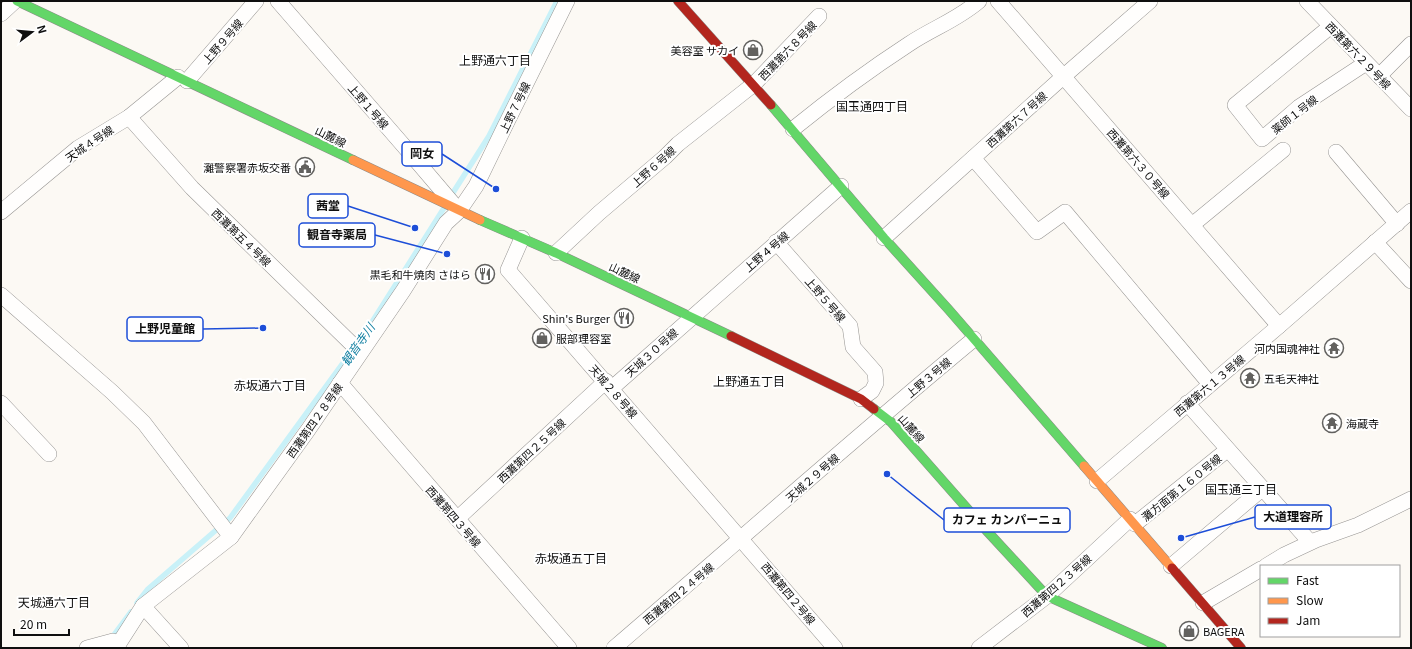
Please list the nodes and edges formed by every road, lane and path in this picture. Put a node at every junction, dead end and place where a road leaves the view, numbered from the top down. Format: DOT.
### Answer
graph roads {
  1 [pos="16,1"];
  2 [pos="256,1"];
  3 [pos="278,1"];
  4 [pos="567,1"];
  5 [pos="678,1"];
  6 [pos="979,1"];
  7 [pos="998,1"];
  8 [pos="1307,1"];
  9 [pos="1148,2"];
  10 [pos="1,14"];
  11 [pos="820,16"];
  12 [pos="1330,26"];
  13 [pos="1411,44"];
  14 [pos="1366,63"];
  15 [pos="1064,76"];
  16 [pos="1379,76"];
  17 [pos="183,79"];
  18 [pos="754,84"];
  19 [pos="1411,109"];
  20 [pos="129,117"];
  21 [pos="793,129"];
  22 [pos="1283,150"];
  23 [pos="1336,152"];
  24 [pos="973,158"];
  25 [pos="840,186"];
  26 [pos="458,210"];
  27 [pos="1411,211"];
  28 [pos="1,212"];
  29 [pos="1397,224"];
  30 [pos="1192,225"];
  31 [pos="522,238"];
  32 [pos="884,238"];
  33 [pos="776,242"];
  34 [pos="1375,242"];
  35 [pos="556,253"];
  36 [pos="1411,281"];
  37 [pos="1,296"];
  38 [pos="692,317"];
  39 [pos="1279,326"];
  40 [pos="974,339"];
  41 [pos="360,352"];
  42 [pos="340,383"];
  43 [pos="1210,384"];
  44 [pos="609,385"];
  45 [pos="861,399"];
  46 [pos="1,403"];
  47 [pos="1187,403"];
  48 [pos="882,415"];
  49 [pos="1227,450"];
  50 [pos="50,454"];
  51 [pos="1097,481"];
  52 [pos="1262,489"];
  53 [pos="1411,499"];
  54 [pos="457,519"];
  55 [pos="1133,522"];
  56 [pos="226,530"];
  57 [pos="742,538"];
  58 [pos="1310,542"];
  59 [pos="1268,565"];
  60 [pos="1171,566"];
  61 [pos="1260,570"];
  62 [pos="1047,596"];
  63 [pos="1203,603"];
  64 [pos="143,606"];
  65 [pos="116,644"];
  66 [pos="87,648"];
  67 [pos="182,648"];
  68 [pos="569,648"];
  69 [pos="614,648"];
  70 [pos="836,648"];
  71 [pos="979,648"];
  72 [pos="1162,648"];
  73 [pos="1241,648"];
  1 -- 10 [label="street"];
  1 -- 17 [label="main road, 山麓線"];
  2 -- 17 [label="street, 上野９号線"];
  3 -- 26 [label="street, 上野１号線"];
  4 -- 26 [label="street, 上野７号線"];
  5 -- 18 [label="main road"];
  6 -- 21 [label="street"];
  7 -- 15 [label="street, 西灘第六３０号線"];
  8 -- 12 [label="street, 西灘第六２９号線"];
  9 -- 15 [label="street, 西灘第六７号線"];
  11 -- 18 [label="street, 西灘第六８号線"];
  12 -- 14 [label="street, 西灘第六２９号線"];
  12 -- 14 [label="street, 薬師１号線"];
  13 -- 16 [label="street"];
  14 -- 16 [label="street, 西灘第六２９号線"];
  15 -- 24 [label="street, 西灘第六７号線"];
  15 -- 30 [label="street, 西灘第六３０号線"];
  16 -- 19 [label="street, 西灘第六２９号線"];
  17 -- 20 [label="street, 天城４号線"];
  17 -- 26 [label="main road, 山麓線"];
  18 -- 21 [label="main road"];
  18 -- 35 [label="street, 上野６号線"];
  20 -- 28 [label="street, 天城４号線"];
  20 -- 41 [label="street, 西灘第五４号線"];
  21 -- 25 [label="main road"];
  22 -- 30 [label="street"];
  23 -- 29 [label="street"];
  24 -- 32 [label="street, 西灘第六７号線"];
  24 -- 43 [label="street"];
  25 -- 32 [label="main road"];
  25 -- 33 [label="street, 上野４号線"];
  26 -- 31 [label="main road, 山麓線"];
  26 -- 41 [label="street, 西灘第四２８号線"];
  27 -- 29 [label="street, 西灘第六１３号線"];
  29 -- 34 [label="street, 西灘第六１３号線"];
  30 -- 39 [label="street, 西灘第六３０号線"];
  31 -- 35 [label="main road, 山麓線"];
  31 -- 44 [label="street, 天城２８号線"];
  32 -- 40 [label="main road"];
  33 -- 38 [label="street, 上野４号線"];
  33 -- 45 [label="street, 上野５号線"];
  34 -- 36 [label="street"];
  34 -- 39 [label="street, 西灘第六１３号線"];
  35 -- 38 [label="main road, 山麓線"];
  37 -- 56 [label="street"];
  38 -- 44 [label="street, 天城３０号線"];
  38 -- 45 [label="main road, 山麓線"];
  39 -- 43 [label="street, 西灘第六１３号線"];
  40 -- 48 [label="street, 上野３号線"];
  40 -- 51 [label="main road"];
  41 -- 42 [label="street, 西灘第四２８号線"];
  42 -- 54 [label="street, 西灘第四３号線"];
  42 -- 56 [label="street, 西灘第四２８号線"];
  43 -- 47 [label="street, 西灘第六１３号線"];
  44 -- 54 [label="street, 西灘第四２５号線"];
  44 -- 57 [label="street, 天城２８号線"];
  45 -- 48 [label="main road, 山麓線"];
  46 -- 50 [label="street"];
  47 -- 49 [label="street"];
  47 -- 51 [label="street, 西灘第六１３号線"];
  48 -- 57 [label="street, 天城２９号線"];
  48 -- 62 [label="main road, 山麓線"];
  49 -- 52 [label="street"];
  49 -- 55 [label="street, 灘方面第１６０号線"];
  51 -- 55 [label="main road"];
  52 -- 58 [label="street"];
  52 -- 60 [label="street"];
  53 -- 58 [label="street"];
  54 -- 68 [label="street, 西灘第四３号線"];
  55 -- 60 [label="main road"];
  55 -- 62 [label="street, 西灘第四２３号線"];
  56 -- 64 [label="street, 西灘第四２８号線"];
  57 -- 69 [label="street, 西灘第四２４号線"];
  57 -- 70 [label="street, 西灘第四２号線"];
  58 -- 59 [label="street"];
  60 -- 63 [label="main road"];
  61 -- 63 [label="street"];
  62 -- 71 [label="street, 西灘第四２３号線"];
  62 -- 72 [label="main road, 山麓線"];
  63 -- 73 [label="main road"];
  64 -- 65 [label="street"];
  64 -- 67 [label="street"];
  65 -- 66 [label="street"];
}
